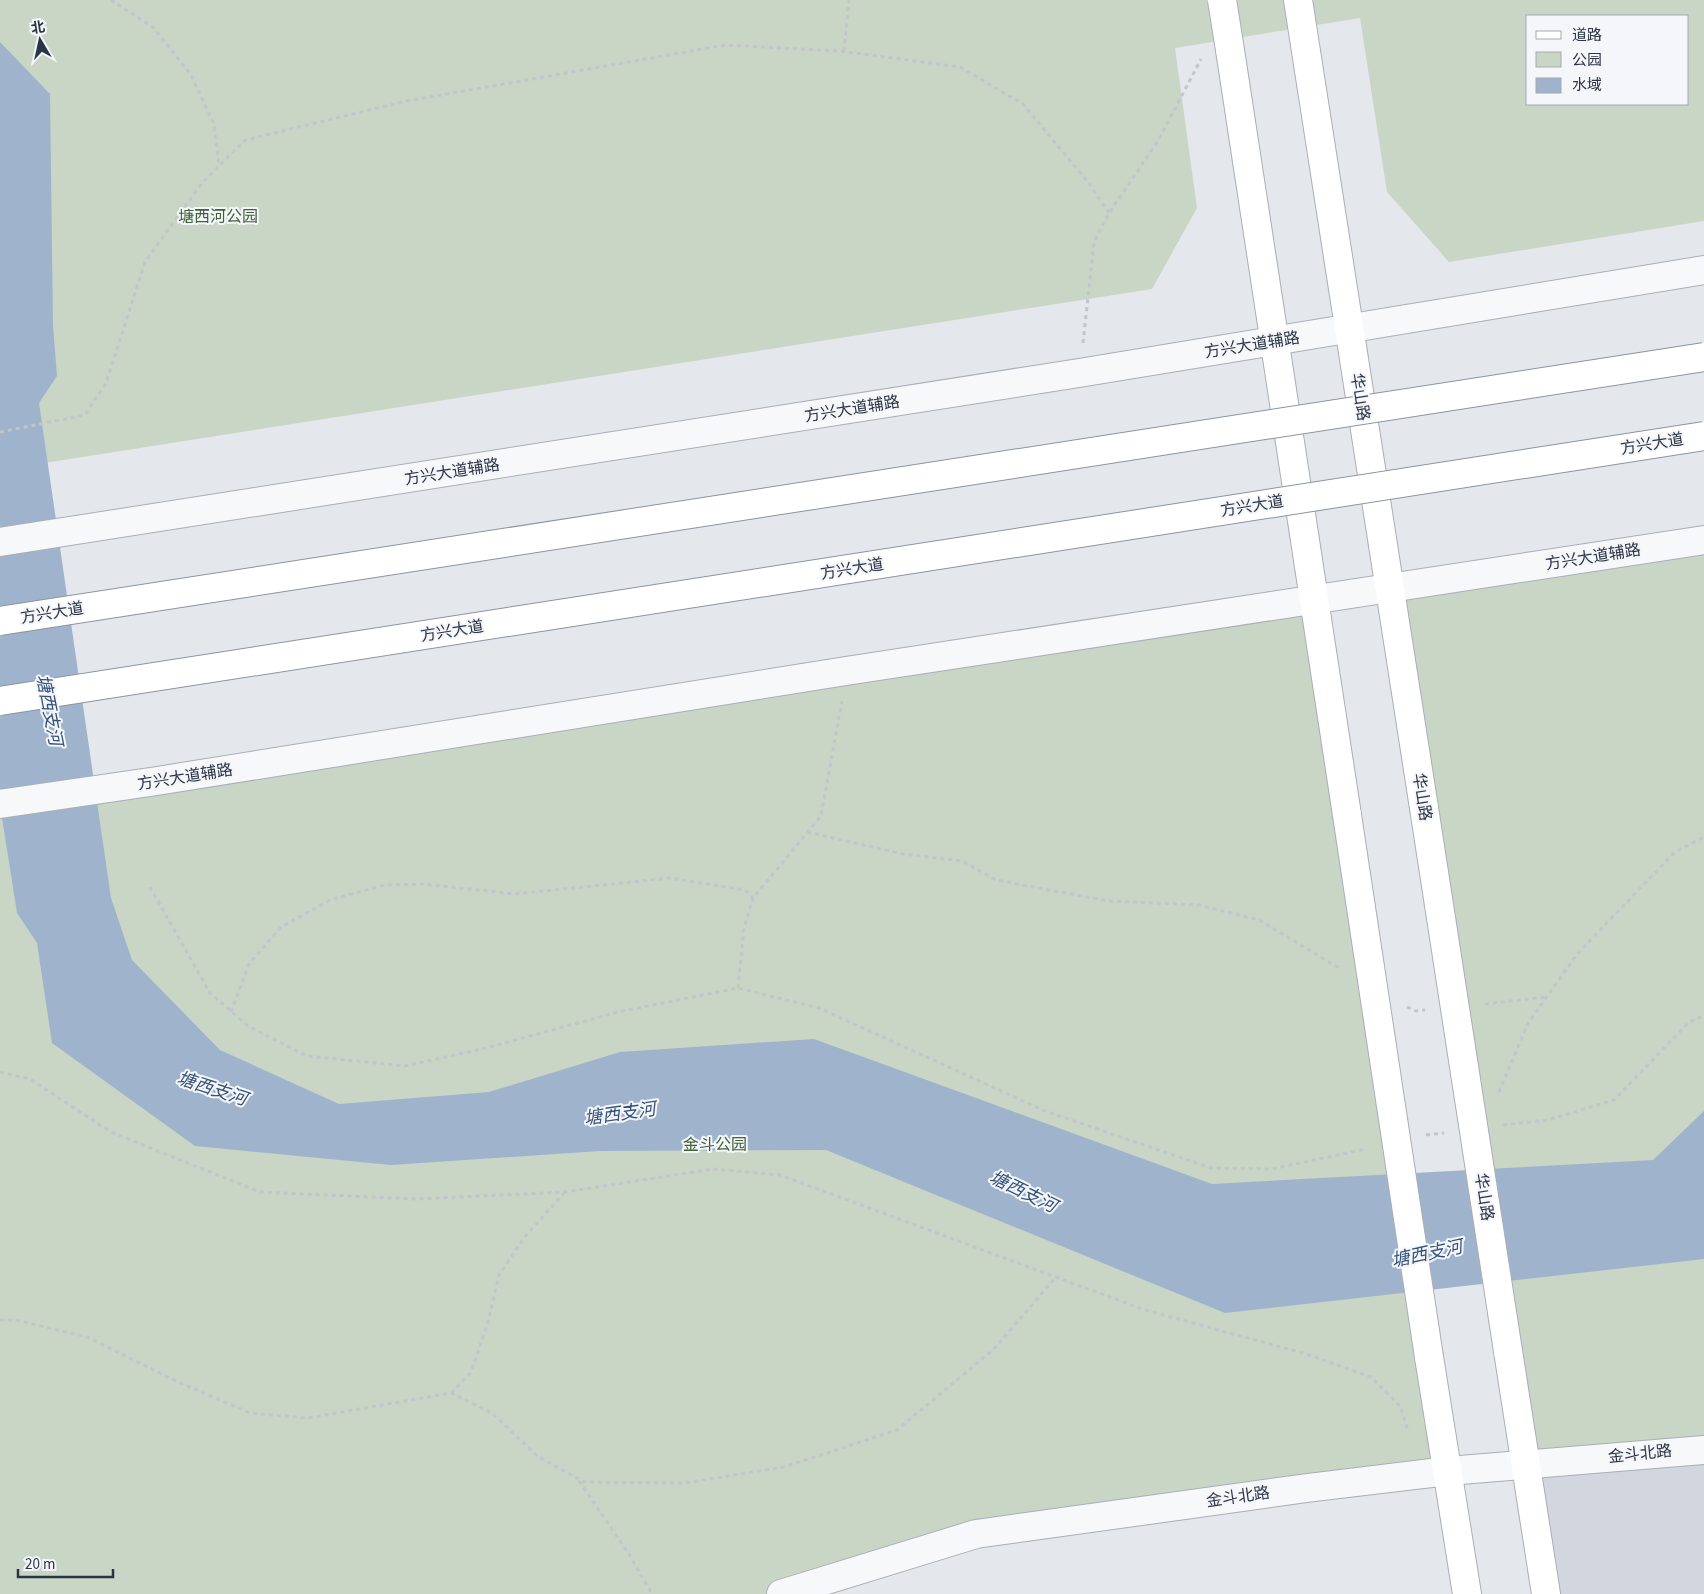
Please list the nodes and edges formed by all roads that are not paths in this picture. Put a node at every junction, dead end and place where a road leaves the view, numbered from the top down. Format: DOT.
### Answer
graph roads {
  1 [pos="1222,0"];
  2 [pos="1298,0"];
  3 [pos="1704,270"];
  4 [pos="1349,329"];
  5 [pos="1274,342"];
  6 [pos="1704,357"];
  7 [pos="1704,436"];
  8 [pos="1704,540"];
  9 [pos="0,542"];
  10 [pos="1389,588"];
  11 [pos="1314,599"];
  12 [pos="0,621"];
  13 [pos="0,701"];
  14 [pos="0,804"];
  15 [pos="1704,1450"];
  16 [pos="1526,1466"];
  17 [pos="1435,1473"];
  18 [pos="781,1594"];
  19 [pos="1467,1594"];
  20 [pos="1546,1594"];
  1 -- 5 [label="main road, bridge"];
  2 -- 4 [label="main road, 华山路"];
  3 -- 4 [label="street, 方兴大道辅路"];
  4 -- 5 [label="street, 方兴大道辅路"];
  4 -- 10 [label="main road, 华山路"];
  5 -- 9 [label="street, 方兴大道辅路"];
  5 -- 11 [label="main road"];
  6 -- 12 [label="main road, 方兴大道, bridge"];
  7 -- 13 [label="main road, 方兴大道, bridge"];
  8 -- 10 [label="street, 方兴大道辅路"];
  10 -- 11 [label="street, 方兴大道辅路"];
  10 -- 16 [label="main road, 华山路, bridge"];
  11 -- 14 [label="street, 方兴大道辅路"];
  11 -- 17 [label="main road, bridge"];
  15 -- 16 [label="street, 金斗北路"];
  16 -- 17 [label="street, 金斗北路"];
  16 -- 20 [label="main road, 华山路"];
  17 -- 18 [label="street, 金斗北路"];
  17 -- 19 [label="main road"];
}
